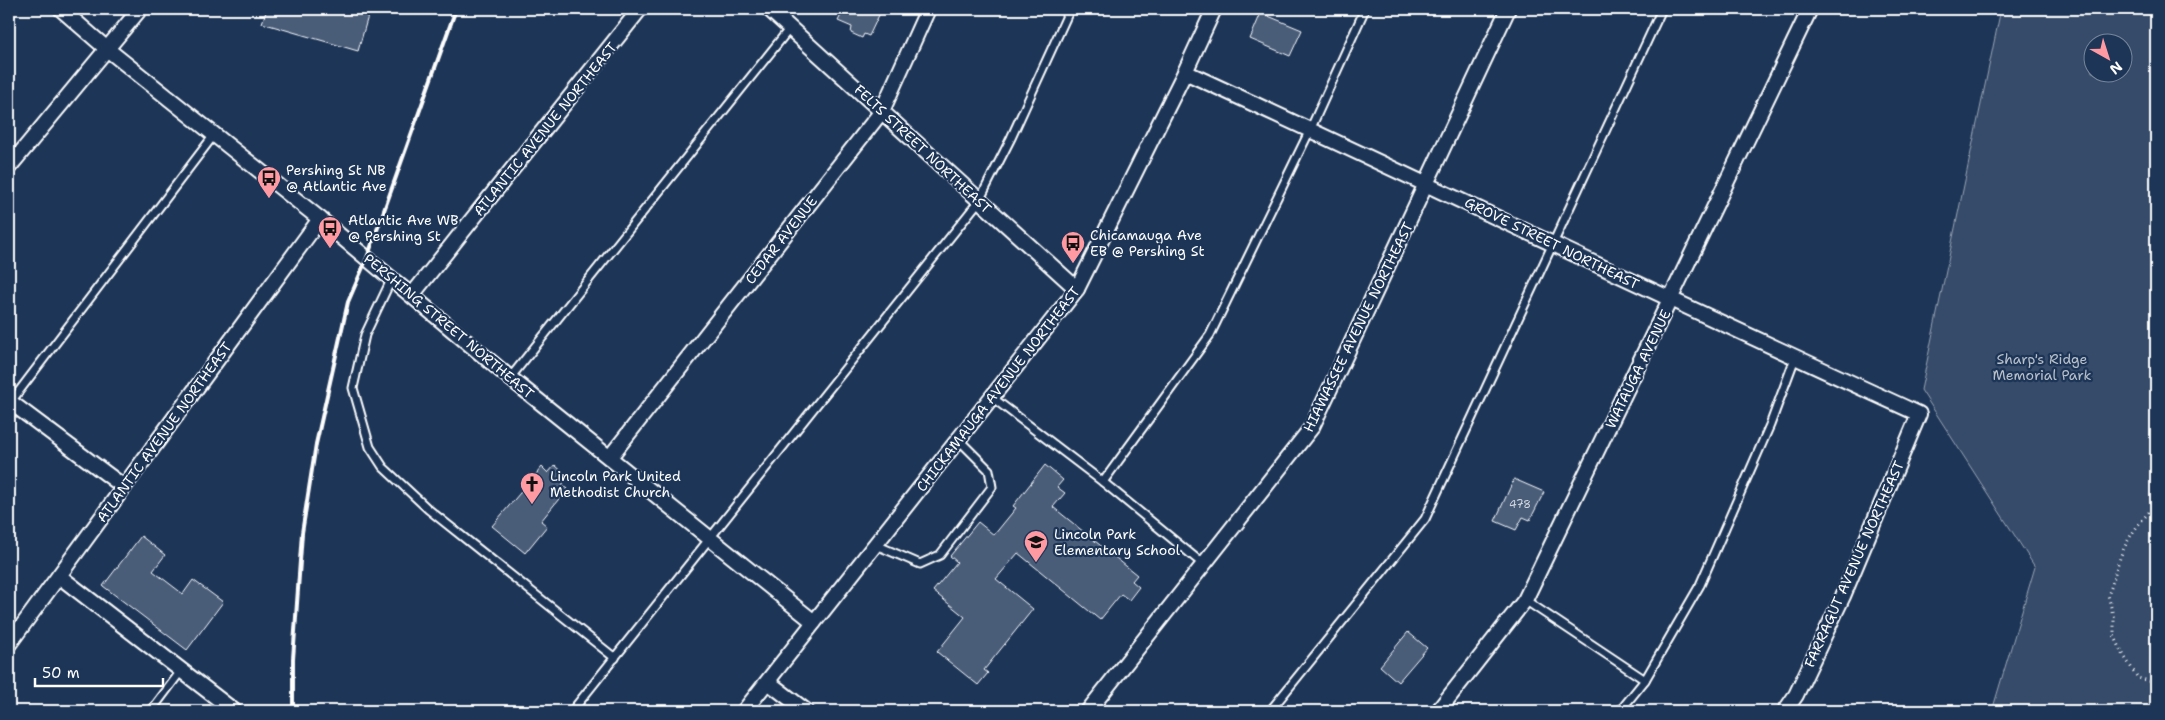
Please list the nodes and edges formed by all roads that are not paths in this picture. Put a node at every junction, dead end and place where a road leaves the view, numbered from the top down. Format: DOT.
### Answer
graph roads {
  1 [pos="61,9"];
  2 [pos="140,9"];
  3 [pos="640,9"];
  4 [pos="928,9"];
  5 [pos="1070,9"];
  6 [pos="1214,9"];
  7 [pos="1365,9"];
  8 [pos="1508,9"];
  9 [pos="1662,9"];
  10 [pos="1810,9"];
  11 [pos="774,10"];
  12 [pos="790,28"];
  13 [pos="106,49"];
  14 [pos="1185,72"];
  15 [pos="882,111"];
  16 [pos="1310,130"];
  17 [pos="214,135"];
  18 [pos="9,168"];
  19 [pos="1427,184"];
  20 [pos="979,201"];
  21 [pos="320,219"];
  22 [pos="1554,244"];
  23 [pos="392,278"];
  24 [pos="1077,289"];
  25 [pos="412,295"];
  26 [pos="1671,301"];
  27 [pos="1795,358"];
  28 [pos="510,378"];
  29 [pos="992,398"];
  30 [pos="9,403"];
  31 [pos="1919,414"];
  32 [pos="960,440"];
  33 [pos="610,457"];
  34 [pos="1103,482"];
  35 [pos="124,488"];
  36 [pos="711,539"];
  37 [pos="876,544"];
  38 [pos="1203,564"];
  39 [pos="60,576"];
  40 [pos="1525,600"];
  41 [pos="814,622"];
  42 [pos="9,644"];
  43 [pos="616,658"];
  44 [pos="182,671"];
  45 [pos="1645,680"];
  46 [pos="768,682"];
  47 [pos="151,711"];
  48 [pos="234,711"];
  49 [pos="572,711"];
  50 [pos="744,711"];
  51 [pos="806,711"];
  52 [pos="1088,711"];
  53 [pos="1270,711"];
  54 [pos="1438,711"];
  55 [pos="1620,711"];
  56 [pos="1785,711"];
  1 -- 13 [label="street, PERSHING STREET NORTHEAST"];
  2 -- 13 [label="street"];
  3 -- 25 [label="street, ATLANTIC AVENUE NORTHEAST"];
  4 -- 15 [label="street, CEDAR AVENUE"];
  5 -- 20 [label="lane"];
  6 -- 14 [label="street, CHICKAMAUGA AVENUE NORTHEAST"];
  7 -- 16 [label="lane"];
  8 -- 19 [label="street, HIAWASSEE AVENUE NORTHEAST"];
  9 -- 22 [label="lane"];
  10 -- 26 [label="street, WATAUGA AVENUE"];
  11 -- 12 [label="street, FELTS STREET NORTHEAST"];
  12 -- 15 [label="street, FELTS STREET NORTHEAST"];
  12 -- 28 [label="lane"];
  13 -- 17 [label="street, PERSHING STREET NORTHEAST"];
  13 -- 18 [label="street"];
  14 -- 16 [label="street, GROVE STREET NORTHEAST"];
  14 -- 24 [label="street, CHICKAMAUGA AVENUE NORTHEAST"];
  15 -- 20 [label="street, FELTS STREET NORTHEAST"];
  15 -- 33 [label="street, CEDAR AVENUE"];
  16 -- 19 [label="street, GROVE STREET NORTHEAST"];
  16 -- 34 [label="lane"];
  17 -- 21 [label="street, PERSHING STREET NORTHEAST"];
  17 -- 30 [label="lane"];
  19 -- 22 [label="street, GROVE STREET NORTHEAST"];
  19 -- 38 [label="street, HIAWASSEE AVENUE NORTHEAST"];
  20 -- 24 [label="street, FELTS STREET NORTHEAST"];
  20 -- 36 [label="lane"];
  21 -- 23 [label="street, PERSHING STREET NORTHEAST"];
  21 -- 35 [label="street, ATLANTIC AVENUE NORTHEAST"];
  22 -- 26 [label="street, GROVE STREET NORTHEAST"];
  22 -- 53 [label="lane"];
  23 -- 25 [label="street, PERSHING STREET NORTHEAST"];
  23 -- 43 [label="lane"];
  24 -- 29 [label="street, CHICKAMAUGA AVENUE NORTHEAST"];
  25 -- 28 [label="street, PERSHING STREET NORTHEAST"];
  26 -- 27 [label="street, GROVE STREET NORTHEAST"];
  26 -- 40 [label="street, WATAUGA AVENUE"];
  27 -- 31 [label="street, GROVE STREET NORTHEAST"];
  27 -- 45 [label="lane"];
  28 -- 33 [label="street, PERSHING STREET NORTHEAST"];
  29 -- 32 [label="street, CHICKAMAUGA AVENUE NORTHEAST"];
  29 -- 34 [label="lane"];
  30 -- 35 [label="street"];
  31 -- 56 [label="street, FARRAGUT AVENUE NORTHEAST"];
  32 -- 37 [label="street, CHICKAMAUGA AVENUE NORTHEAST"];
  32 -- 37 [label="lane"];
  33 -- 36 [label="street, PERSHING STREET NORTHEAST"];
  34 -- 38 [label="lane"];
  35 -- 39 [label="street, ATLANTIC AVENUE NORTHEAST"];
  36 -- 41 [label="street, PERSHING STREET NORTHEAST"];
  36 -- 43 [label="lane"];
  37 -- 41 [label="street, CHICKAMAUGA AVENUE NORTHEAST"];
  38 -- 52 [label="street, HIAWASSEE AVENUE NORTHEAST"];
  39 -- 42 [label="street, ATLANTIC AVENUE NORTHEAST"];
  39 -- 44 [label="street"];
  40 -- 45 [label="lane"];
  40 -- 54 [label="street, WATAUGA AVENUE"];
  41 -- 46 [label="street, CHICKAMAUGA AVENUE NORTHEAST"];
  43 -- 49 [label="lane"];
  44 -- 47 [label="lane"];
  44 -- 48 [label="street"];
  45 -- 55 [label="lane"];
  46 -- 50 [label="street, CHICKAMAUGA AVENUE NORTHEAST"];
  46 -- 51 [label="street"];
}
